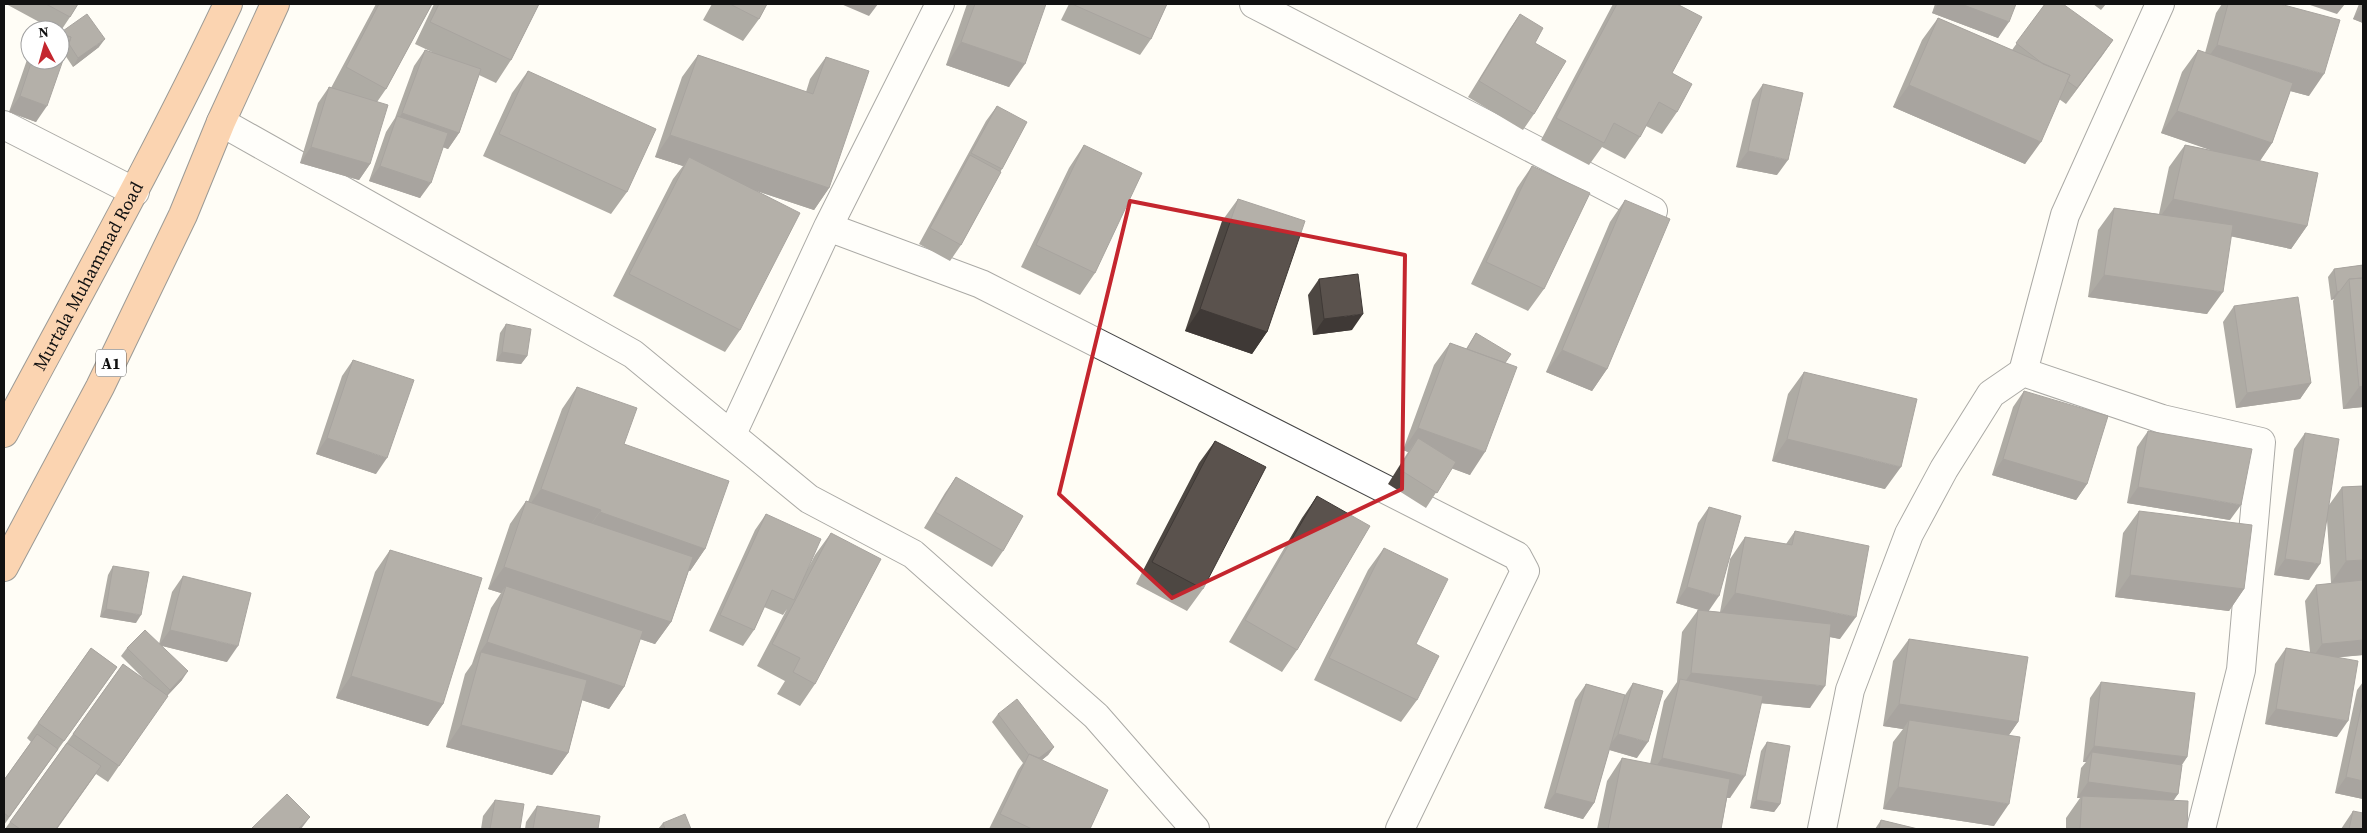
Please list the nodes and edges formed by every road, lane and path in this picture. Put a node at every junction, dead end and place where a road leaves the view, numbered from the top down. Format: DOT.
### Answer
graph roads {
  1 [pos="228,4"];
  2 [pos="275,4"];
  3 [pos="940,4"];
  4 [pos="1254,4"];
  5 [pos="2160,4"];
  6 [pos="221,122"];
  7 [pos="4,125"];
  8 [pos="135,192"];
  9 [pos="1653,211"];
  10 [pos="828,226"];
  11 [pos="2023,372"];
  12 [pos="4,433"];
  13 [pos="732,434"];
  14 [pos="4,567"];
  15 [pos="1195,829"];
  16 [pos="1400,829"];
  17 [pos="1822,829"];
  18 [pos="2201,829"];
  1 -- 8 [label="highway, Murtala Muhammad Road"];
  2 -- 6 [label="highway, A1"];
  3 -- 10 [label="street"];
  4 -- 9 [label="street"];
  5 -- 11 [label="street"];
  6 -- 13 [label="street"];
  6 -- 14 [label="highway, A1"];
  7 -- 8 [label="street"];
  8 -- 12 [label="highway, Murtala Muhammad Road"];
  10 -- 13 [label="street"];
  10 -- 16 [label="street"];
  11 -- 17 [label="street"];
  11 -- 18 [label="street"];
  13 -- 15 [label="street"];
}
